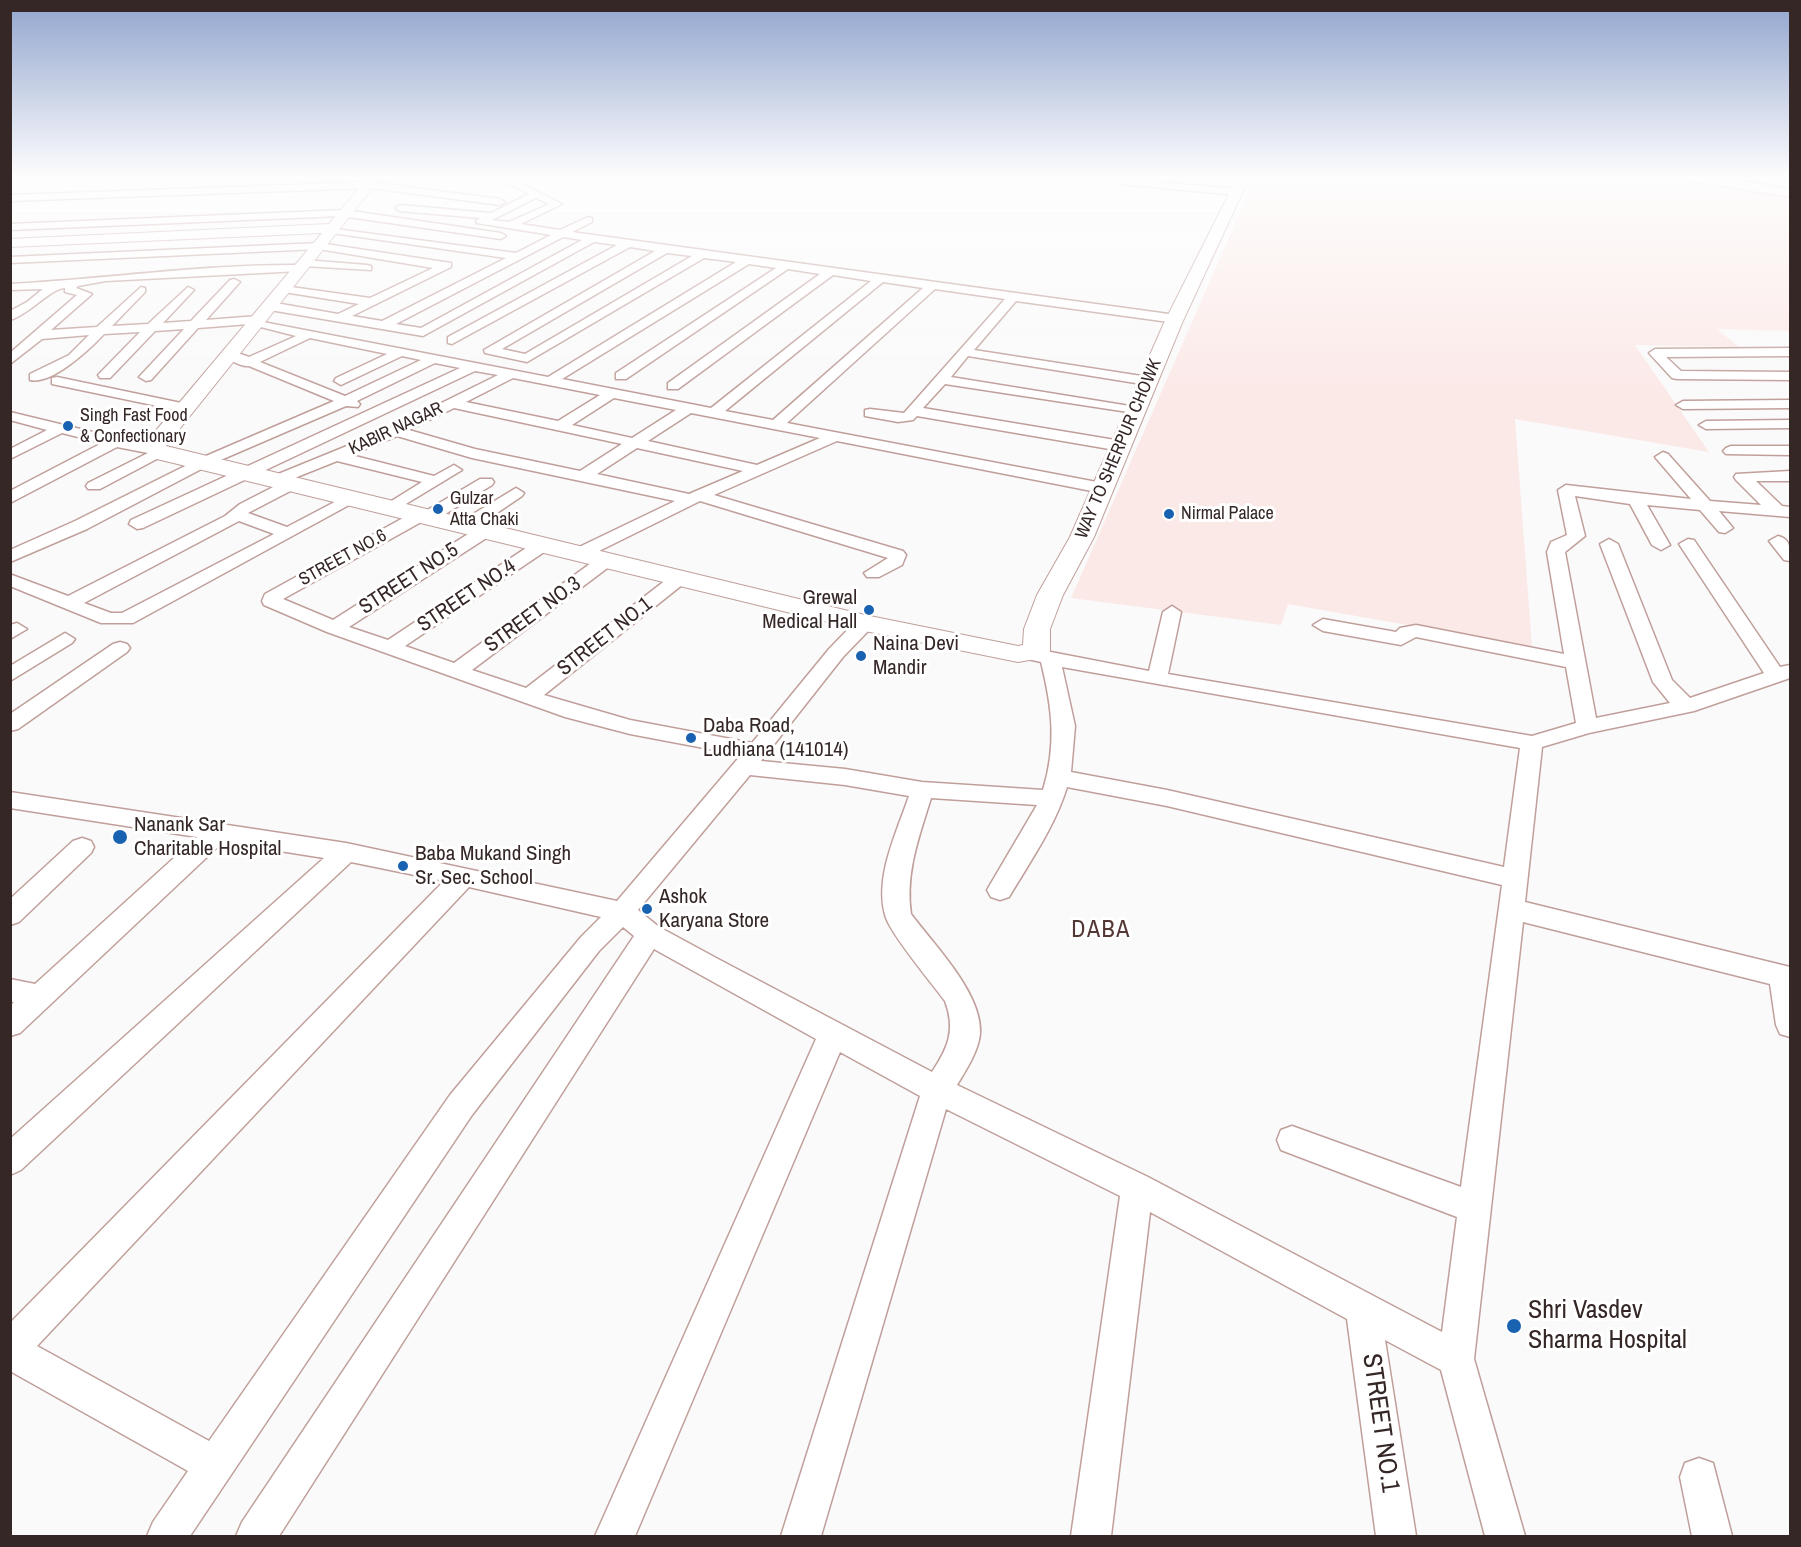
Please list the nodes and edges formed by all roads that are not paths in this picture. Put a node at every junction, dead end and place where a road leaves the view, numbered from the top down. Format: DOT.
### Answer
graph roads {
  1 [pos="138,248"];
  2 [pos="317,248"];
  3 [pos="416,248"];
  4 [pos="474,248"];
  5 [pos="530,248"];
  6 [pos="575,248"];
  7 [pos="620,248"];
  8 [pos="660,248"];
  9 [pos="1210,248"];
  10 [pos="666,249"];
  11 [pos="482,251"];
  12 [pos="703,254"];
  13 [pos="98,256"];
  14 [pos="515,256"];
  15 [pos="10,260"];
  16 [pos="747,260"];
  17 [pos="444,266"];
  18 [pos="787,266"];
  19 [pos="367,268"];
  20 [pos="830,272"];
  21 [pos="296,273"];
  22 [pos="355,278"];
  23 [pos="879,279"];
  24 [pos="234,282"];
  25 [pos="76,283"];
  26 [pos="58,284"];
  27 [pos="932,286"];
  28 [pos="10,287"];
  29 [pos="141,290"];
  30 [pos="188,290"];
  31 [pos="1012,297"];
  32 [pos="370,302"];
  33 [pos="10,316"];
  34 [pos="261,317"];
  35 [pos="341,317"];
  36 [pos="1176,319"];
  37 [pos="197,324"];
  38 [pos="384,326"];
  39 [pos="152,327"];
  40 [pos="102,331"];
  41 [pos="310,334"];
  42 [pos="40,335"];
  43 [pos="452,340"];
  44 [pos="540,350"];
  45 [pos="403,351"];
  46 [pos="964,352"];
  47 [pos="1791,352"];
  48 [pos="435,357"];
  49 [pos="238,359"];
  50 [pos="10,360"];
  51 [pos="587,360"];
  52 [pos="474,366"];
  53 [pos="512,373"];
  54 [pos="105,375"];
  55 [pos="621,376"];
  56 [pos="35,377"];
  57 [pos="147,377"];
  58 [pos="1790,377"];
  59 [pos="941,379"];
  60 [pos="552,380"];
  61 [pos="57,381"];
  62 [pos="341,381"];
  63 [pos="1149,381"];
  64 [pos="674,386"];
  65 [pos="614,392"];
  66 [pos="346,401"];
  67 [pos="452,403"];
  68 [pos="1791,404"];
  69 [pos="1683,405"];
  70 [pos="186,408"];
  71 [pos="688,408"];
  72 [pos="913,411"];
  73 [pos="1136,411"];
  74 [pos="713,413"];
  75 [pos="870,413"];
  76 [pos="374,414"];
  77 [pos="10,416"];
  78 [pos="1791,424"];
  79 [pos="562,425"];
  80 [pos="776,425"];
  81 [pos="1706,425"];
  82 [pos="61,428"];
  83 [pos="402,428"];
  84 [pos="834,437"];
  85 [pos="116,442"];
  86 [pos="638,442"];
  87 [pos="1121,446"];
  88 [pos="159,451"];
  89 [pos="1731,451"];
  90 [pos="1791,451"];
  91 [pos="10,455"];
  92 [pos="336,456"];
  93 [pos="1663,458"];
  94 [pos="204,462"];
  95 [pos="454,470"];
  96 [pos="761,470"];
  97 [pos="246,473"];
  98 [pos="1791,476"];
  99 [pos="582,477"];
  100 [pos="436,481"];
  101 [pos="285,482"];
  102 [pos="486,482"];
  103 [pos="94,486"];
  104 [pos="1102,489"];
  105 [pos="516,493"];
  106 [pos="695,497"];
  107 [pos="10,498"];
  108 [pos="352,499"];
  109 [pos="1636,500"];
  110 [pos="1704,505"];
  111 [pos="391,508"];
  112 [pos="1784,512"];
  113 [pos="237,515"];
  114 [pos="424,517"];
  115 [pos="136,524"];
  116 [pos="1725,528"];
  117 [pos="476,529"];
  118 [pos="289,533"];
  119 [pos="1778,541"];
  120 [pos="544,544"];
  121 [pos="1609,544"];
  122 [pos="1689,544"];
  123 [pos="1661,545"];
  124 [pos="581,553"];
  125 [pos="1791,556"];
  126 [pos="11,557"];
  127 [pos="608,559"];
  128 [pos="873,573"];
  129 [pos="681,577"];
  130 [pos="12,580"];
  131 [pos="69,603"];
  132 [pos="1172,612"];
  133 [pos="865,623"];
  134 [pos="1323,625"];
  135 [pos="334,628"];
  136 [pos="64,639"];
  137 [pos="391,647"];
  138 [pos="120,648"];
  139 [pos="1040,656"];
  140 [pos="1574,662"];
  141 [pos="458,670"];
  142 [pos="1783,673"];
  143 [pos="10,675"];
  144 [pos="1157,678"];
  145 [pos="528,697"];
  146 [pos="1688,706"];
  147 [pos="10,724"];
  148 [pos="1587,727"];
  149 [pos="1532,743"];
  150 [pos="750,759"];
  151 [pos="1055,788"];
  152 [pos="922,790"];
  153 [pos="10,800"];
  154 [pos="219,831"];
  155 [pos="82,847"];
  156 [pos="346,852"];
  157 [pos="464,876"];
  158 [pos="1516,879"];
  159 [pos="1000,890"];
  160 [pos="1511,909"];
  161 [pos="622,912"];
  162 [pos="10,915"];
  163 [pos="650,934"];
  164 [pos="1786,977"];
  165 [pos="10,990"];
  166 [pos="40,997"];
  167 [pos="10,1024"];
  168 [pos="1791,1025"];
  169 [pos="833,1034"];
  170 [pos="937,1090"];
  171 [pos="1292,1140"];
  172 [pos="10,1160"];
  173 [pos="1137,1188"];
  174 [pos="1474,1208"];
  175 [pos="1363,1309"];
  176 [pos="10,1350"];
  177 [pos="1455,1359"];
  178 [pos="214,1465"];
  179 [pos="1699,1477"];
  180 [pos="167,1536"];
  181 [pos="256,1536"];
  182 [pos="615,1536"];
  183 [pos="801,1536"];
  184 [pos="1091,1536"];
  185 [pos="1396,1536"];
  186 [pos="1504,1536"];
  187 [pos="1712,1536"];
  1 -- 13 [label="street"];
  2 -- 21 [label="street"];
  3 -- 17 [label="street"];
  4 -- 11 [label="street"];
  5 -- 14 [label="street"];
  6 -- 38 [label="street"];
  7 -- 43 [label="street"];
  8 -- 10 [label="street"];
  9 -- 36 [label="street, WAY TO SHERPUR CHOWK"];
  10 -- 12 [label="street"];
  10 -- 44 [label="street"];
  11 -- 14 [label="street"];
  11 -- 17 [label="street"];
  12 -- 16 [label="street"];
  12 -- 44 [label="street"];
  13 -- 15 [label="street"];
  13 -- 26 [label="street"];
  14 -- 38 [label="street"];
  16 -- 18 [label="street"];
  16 -- 51 [label="street"];
  17 -- 32 [label="street"];
  18 -- 20 [label="street"];
  18 -- 55 [label="street"];
  19 -- 21 [label="street"];
  20 -- 23 [label="street"];
  20 -- 64 [label="street"];
  21 -- 22 [label="street"];
  21 -- 25 [label="street"];
  21 -- 32 [label="street"];
  21 -- 34 [label="street"];
  23 -- 27 [label="street"];
  23 -- 74 [label="street"];
  24 -- 37 [label="street"];
  25 -- 26 [label="street"];
  25 -- 42 [label="street"];
  26 -- 28 [label="street"];
  26 -- 33 [label="street"];
  27 -- 31 [label="street"];
  27 -- 80 [label="street"];
  29 -- 40 [label="street"];
  30 -- 39 [label="street"];
  31 -- 36 [label="street"];
  31 -- 46 [label="street"];
  32 -- 35 [label="street"];
  34 -- 35 [label="street"];
  34 -- 37 [label="street"];
  34 -- 41 [label="street"];
  34 -- 49 [label="street"];
  35 -- 38 [label="street"];
  36 -- 63 [label="street, WAY TO SHERPUR CHOWK"];
  37 -- 39 [label="street"];
  37 -- 57 [label="street"];
  39 -- 40 [label="street"];
  39 -- 54 [label="street"];
  40 -- 42 [label="street"];
  40 -- 56 [label="street"];
  41 -- 45 [label="street"];
  41 -- 49 [label="street"];
  42 -- 50 [label="street"];
  44 -- 51 [label="street"];
  45 -- 48 [label="street"];
  45 -- 62 [label="street"];
  46 -- 59 [label="street"];
  46 -- 63 [label="street"];
  47 -- 58 [label="street"];
  48 -- 52 [label="street"];
  48 -- 66 [label="street"];
  49 -- 66 [label="street"];
  49 -- 70 [label="street"];
  51 -- 60 [label="street"];
  52 -- 53 [label="street"];
  52 -- 76 [label="street"];
  53 -- 60 [label="street"];
  53 -- 67 [label="street, KABIR NAGAR"];
  59 -- 72 [label="street"];
  59 -- 73 [label="street"];
  60 -- 65 [label="street"];
  61 -- 70 [label="street"];
  63 -- 73 [label="street, WAY TO SHERPUR CHOWK"];
  65 -- 71 [label="street"];
  65 -- 79 [label="street"];
  66 -- 76 [label="street"];
  66 -- 94 [label="street"];
  67 -- 79 [label="street"];
  67 -- 83 [label="street, KABIR NAGAR"];
  68 -- 69 [label="street"];
  70 -- 88 [label="street"];
  71 -- 74 [label="street"];
  71 -- 86 [label="street"];
  72 -- 75 [label="street"];
  72 -- 87 [label="street"];
  73 -- 87 [label="street, WAY TO SHERPUR CHOWK"];
  74 -- 80 [label="street"];
  76 -- 83 [label="street"];
  76 -- 97 [label="street"];
  77 -- 82 [label="street"];
  78 -- 81 [label="street"];
  79 -- 86 [label="street"];
  80 -- 84 [label="street"];
  82 -- 85 [label="street"];
  82 -- 91 [label="street"];
  83 -- 92 [label="street, KABIR NAGAR"];
  83 -- 99 [label="street"];
  84 -- 96 [label="street"];
  84 -- 104 [label="street"];
  85 -- 88 [label="street"];
  85 -- 107 [label="street"];
  86 -- 96 [label="street"];
  86 -- 99 [label="street"];
  87 -- 104 [label="street, WAY TO SHERPUR CHOWK"];
  88 -- 94 [label="street"];
  88 -- 103 [label="street"];
  89 -- 90 [label="street"];
  92 -- 100 [label="street"];
  92 -- 101 [label="street, KABIR NAGAR"];
  93 -- 110 [label="street"];
  94 -- 97 [label="street"];
  94 -- 126 [label="street"];
  95 -- 100 [label="street"];
  96 -- 106 [label="street"];
  97 -- 101 [label="street"];
  97 -- 115 [label="street"];
  98 -- 112 [label="street"];
  99 -- 106 [label="street"];
  100 -- 111 [label="street"];
  101 -- 108 [label="street"];
  101 -- 113 [label="street, KABIR NAGAR"];
  102 -- 114 [label="street, STREET NO.6"];
  104 -- 139 [label="street, WAY TO SHERPUR CHOWK"];
  105 -- 117 [label="street, STREET NO.5"];
  106 -- 124 [label="street"];
  106 -- 128 [label="street"];
  108 -- 111 [label="street"];
  108 -- 118 [label="street"];
  109 -- 110 [label="street"];
  109 -- 123 [label="street"];
  109 -- 140 [label="street"];
  110 -- 112 [label="street"];
  110 -- 116 [label="street"];
  111 -- 114 [label="street"];
  113 -- 118 [label="street"];
  113 -- 131 [label="street, KABIR NAGAR"];
  114 -- 117 [label="street"];
  114 -- 135 [label="street, STREET NO.6"];
  117 -- 120 [label="street"];
  117 -- 135 [label="street, STREET NO.5"];
  118 -- 131 [label="street"];
  119 -- 125 [label="street"];
  120 -- 124 [label="street"];
  120 -- 137 [label="street, STREET NO.4"];
  121 -- 146 [label="street"];
  122 -- 142 [label="street"];
  124 -- 127 [label="street"];
  127 -- 129 [label="street"];
  127 -- 141 [label="street, STREET NO.3"];
  129 -- 133 [label="street"];
  129 -- 145 [label="street, STREET NO.1"];
  130 -- 131 [label="street"];
  132 -- 144 [label="street"];
  133 -- 139 [label="street"];
  133 -- 150 [label="street"];
  134 -- 140 [label="street"];
  135 -- 137 [label="street"];
  136 -- 143 [label="street"];
  137 -- 141 [label="street"];
  138 -- 147 [label="street"];
  139 -- 144 [label="street"];
  139 -- 151 [label="street"];
  140 -- 148 [label="street"];
  141 -- 145 [label="street"];
  142 -- 146 [label="street"];
  144 -- 149 [label="street"];
  145 -- 150 [label="street"];
  146 -- 148 [label="street"];
  148 -- 149 [label="street"];
  149 -- 158 [label="street"];
  150 -- 152 [label="street"];
  150 -- 161 [label="street"];
  151 -- 152 [label="street"];
  151 -- 158 [label="street"];
  151 -- 159 [label="street"];
  152 -- 170 [label="street"];
  153 -- 154 [label="street"];
  154 -- 156 [label="street"];
  154 -- 166 [label="street"];
  155 -- 162 [label="street"];
  156 -- 157 [label="street"];
  156 -- 172 [label="street"];
  157 -- 161 [label="street"];
  157 -- 176 [label="street"];
  158 -- 160 [label="street"];
  160 -- 164 [label="street"];
  160 -- 174 [label="street"];
  161 -- 163 [label="street"];
  161 -- 178 [label="street"];
  163 -- 169 [label="street"];
  163 -- 181 [label="street"];
  164 -- 168 [label="street"];
  165 -- 166 [label="street"];
  166 -- 167 [label="street"];
  169 -- 170 [label="street"];
  169 -- 182 [label="street"];
  170 -- 173 [label="street"];
  170 -- 183 [label="street"];
  171 -- 174 [label="street"];
  173 -- 175 [label="street"];
  173 -- 184 [label="street"];
  174 -- 177 [label="street"];
  175 -- 177 [label="street"];
  175 -- 185 [label="street, STREET NO.1"];
  176 -- 178 [label="street"];
  177 -- 186 [label="street"];
  178 -- 180 [label="street"];
  179 -- 187 [label="street"];
}
